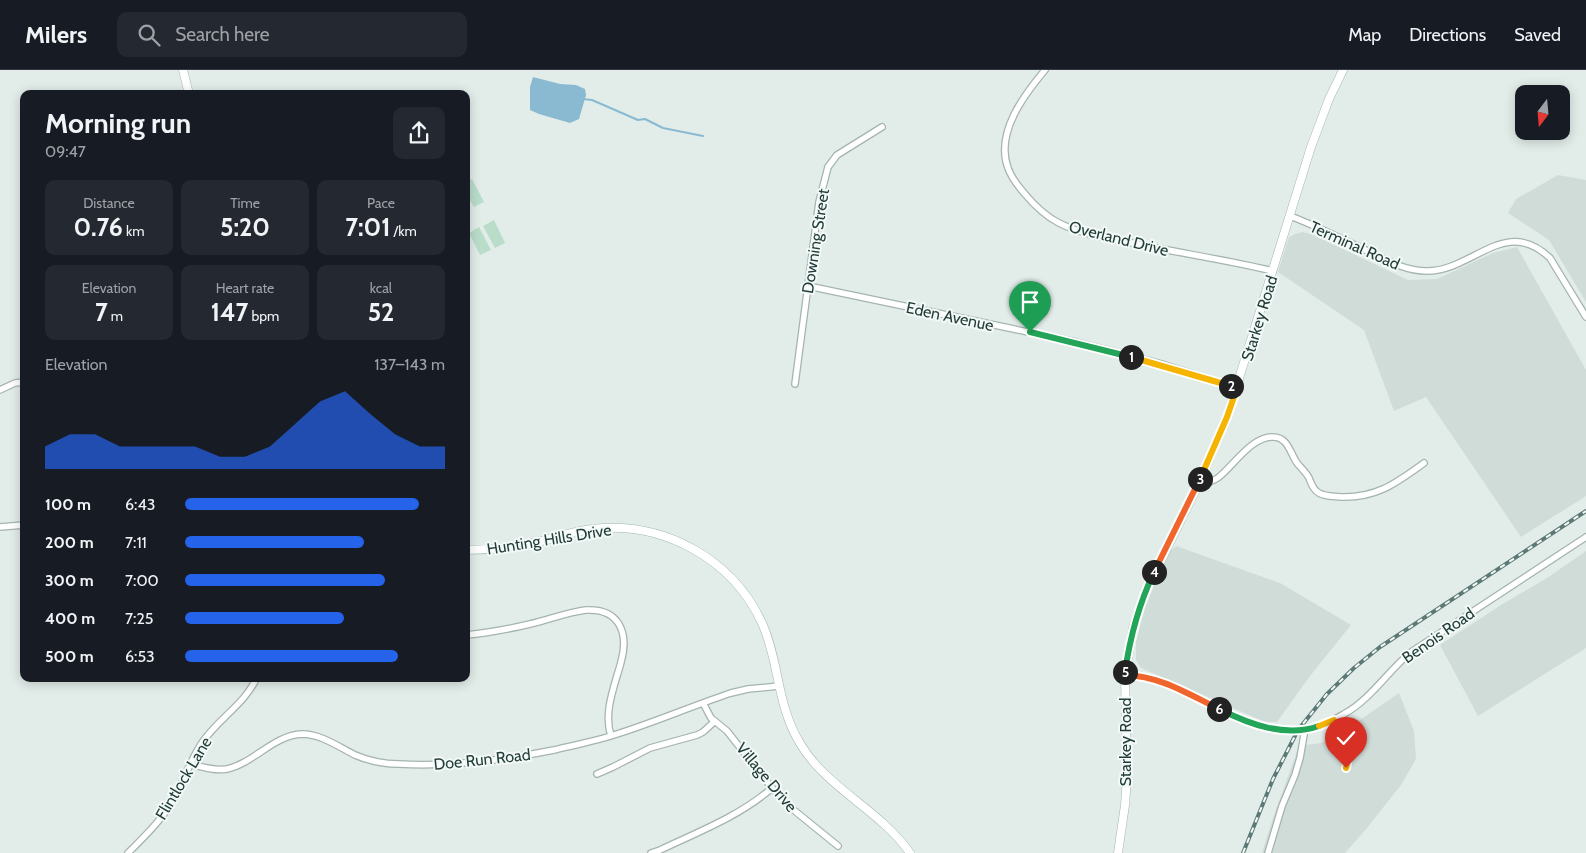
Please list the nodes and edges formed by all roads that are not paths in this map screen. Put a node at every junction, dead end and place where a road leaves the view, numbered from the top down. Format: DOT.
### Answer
graph roads {
  1 [pos="183,70"];
  2 [pos="1046,70"];
  3 [pos="1343,70"];
  4 [pos="188,90"];
  5 [pos="882,127"];
  6 [pos="1290,216"];
  7 [pos="1273,271"];
  8 [pos="808,286"];
  9 [pos="1586,317"];
  10 [pos="20,383"];
  11 [pos="795,384"];
  12 [pos="1237,388"];
  13 [pos="0,390"];
  14 [pos="1424,463"];
  15 [pos="1198,485"];
  16 [pos="20,525"];
  17 [pos="0,527"];
  18 [pos="1586,537"];
  19 [pos="470,550"];
  20 [pos="470,635"];
  21 [pos="1125,675"];
  22 [pos="254,682"];
  23 [pos="779,686"];
  24 [pos="703,703"];
  25 [pos="1334,720"];
  26 [pos="714,722"];
  27 [pos="1305,729"];
  28 [pos="611,736"];
  29 [pos="190,764"];
  30 [pos="1346,768"];
  31 [pos="597,774"];
  32 [pos="772,788"];
  33 [pos="838,846"];
  34 [pos="128,853"];
  35 [pos="651,853"];
  36 [pos="910,853"];
  37 [pos="1118,853"];
  38 [pos="1268,853"];
  1 -- 4 [label="main road"];
  2 -- 7 [label="street, Overland Drive"];
  3 -- 6 [label="main road, Starkey Road"];
  5 -- 8 [label="street, Downing Street"];
  6 -- 7 [label="main road, Starkey Road"];
  6 -- 9 [label="street, Terminal Road"];
  7 -- 12 [label="main road, Starkey Road"];
  8 -- 11 [label="street, Downing Street"];
  8 -- 12 [label="street, Eden Avenue"];
  10 -- 13 [label="street"];
  12 -- 15 [label="main road, Starkey Road"];
  14 -- 15 [label="street"];
  15 -- 21 [label="main road, Starkey Road"];
  16 -- 17 [label="street"];
  18 -- 25 [label="street, Benois Road"];
  19 -- 23 [label="main road, Hunting Hills Drive"];
  20 -- 28 [label="street"];
  21 -- 27 [label="street, Benois Road"];
  21 -- 37 [label="main road, Starkey Road"];
  22 -- 29 [label="street, Flintlock Lane"];
  23 -- 24 [label="street, Doe Run Road"];
  23 -- 36 [label="main road, Hunting Hills Drive"];
  24 -- 26 [label="street, Village Drive"];
  24 -- 28 [label="street, Doe Run Road"];
  25 -- 27 [label="street, Benois Road"];
  25 -- 30 [label="street"];
  26 -- 31 [label="street"];
  26 -- 32 [label="street, Village Drive"];
  27 -- 38 [label="street"];
  28 -- 29 [label="street, Doe Run Road"];
  29 -- 34 [label="street, Flintlock Lane"];
  32 -- 33 [label="street, Village Drive"];
  32 -- 35 [label="street"];
}
